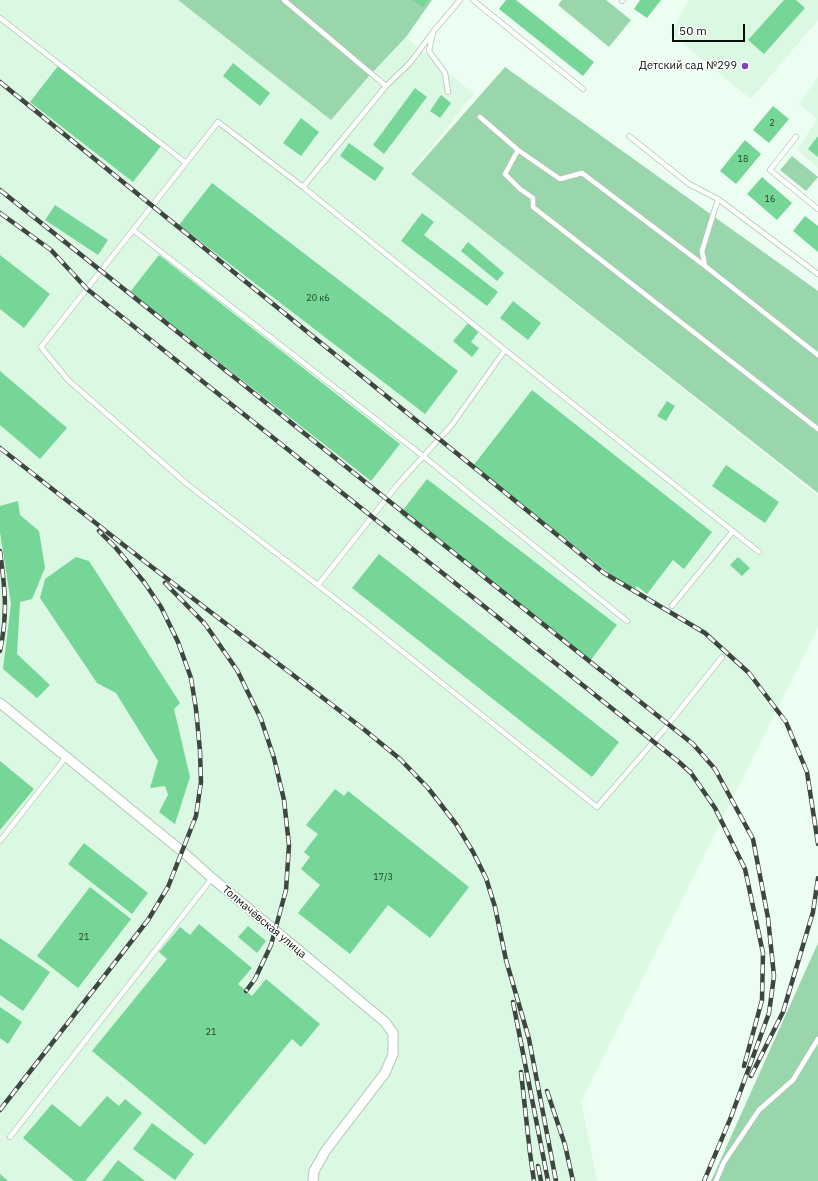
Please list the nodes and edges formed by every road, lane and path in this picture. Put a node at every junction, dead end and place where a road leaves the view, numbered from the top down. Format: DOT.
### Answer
graph roads {
  1 [pos="284,0"];
  2 [pos="460,0"];
  3 [pos="473,0"];
  4 [pos="0,18"];
  5 [pos="433,32"];
  6 [pos="386,86"];
  7 [pos="583,89"];
  8 [pos="448,92"];
  9 [pos="480,117"];
  10 [pos="628,136"];
  11 [pos="796,137"];
  12 [pos="518,150"];
  13 [pos="186,163"];
  14 [pos="303,187"];
  15 [pos="718,199"];
  16 [pos="818,209"];
  17 [pos="133,230"];
  18 [pos="705,266"];
  19 [pos="818,274"];
  20 [pos="505,350"];
  21 [pos="818,355"];
  22 [pos="818,429"];
  23 [pos="423,456"];
  24 [pos="732,530"];
  25 [pos="759,552"];
  26 [pos="318,585"];
  27 [pos="672,606"];
  28 [pos="627,621"];
  29 [pos="722,657"];
  30 [pos="0,703"];
  31 [pos="66,757"];
  32 [pos="0,842"];
  33 [pos="212,878"];
  34 [pos="818,1039"];
  35 [pos="10,1137"];
  36 [pos="312,1181"];
  37 [pos="716,1181"];
  1 -- 6 [label="lane"];
  2 -- 5 [label="lane"];
  3 -- 7 [label="lane"];
  4 -- 13 [label="lane"];
  5 -- 6 [label="lane"];
  5 -- 8 [label="lane"];
  6 -- 14 [label="lane"];
  9 -- 12 [label="lane"];
  10 -- 15 [label="lane"];
  11 -- 16 [label="lane"];
  12 -- 18 [label="lane"];
  12 -- 22 [label="lane"];
  13 -- 14 [label="lane"];
  13 -- 17 [label="lane"];
  14 -- 20 [label="lane"];
  15 -- 18 [label="lane"];
  15 -- 19 [label="lane"];
  17 -- 23 [label="lane"];
  17 -- 26 [label="lane"];
  18 -- 21 [label="lane"];
  20 -- 23 [label="lane"];
  20 -- 24 [label="lane"];
  23 -- 26 [label="lane"];
  23 -- 28 [label="lane"];
  24 -- 25 [label="lane"];
  24 -- 27 [label="lane"];
  26 -- 29 [label="lane"];
  30 -- 31 [label="street, Толмачёвская улица"];
  31 -- 32 [label="lane"];
  31 -- 33 [label="street, Толмачёвская улица"];
  33 -- 35 [label="lane"];
  33 -- 36 [label="street, Толмачёвская улица"];
  34 -- 37 [label="lane"];
}
